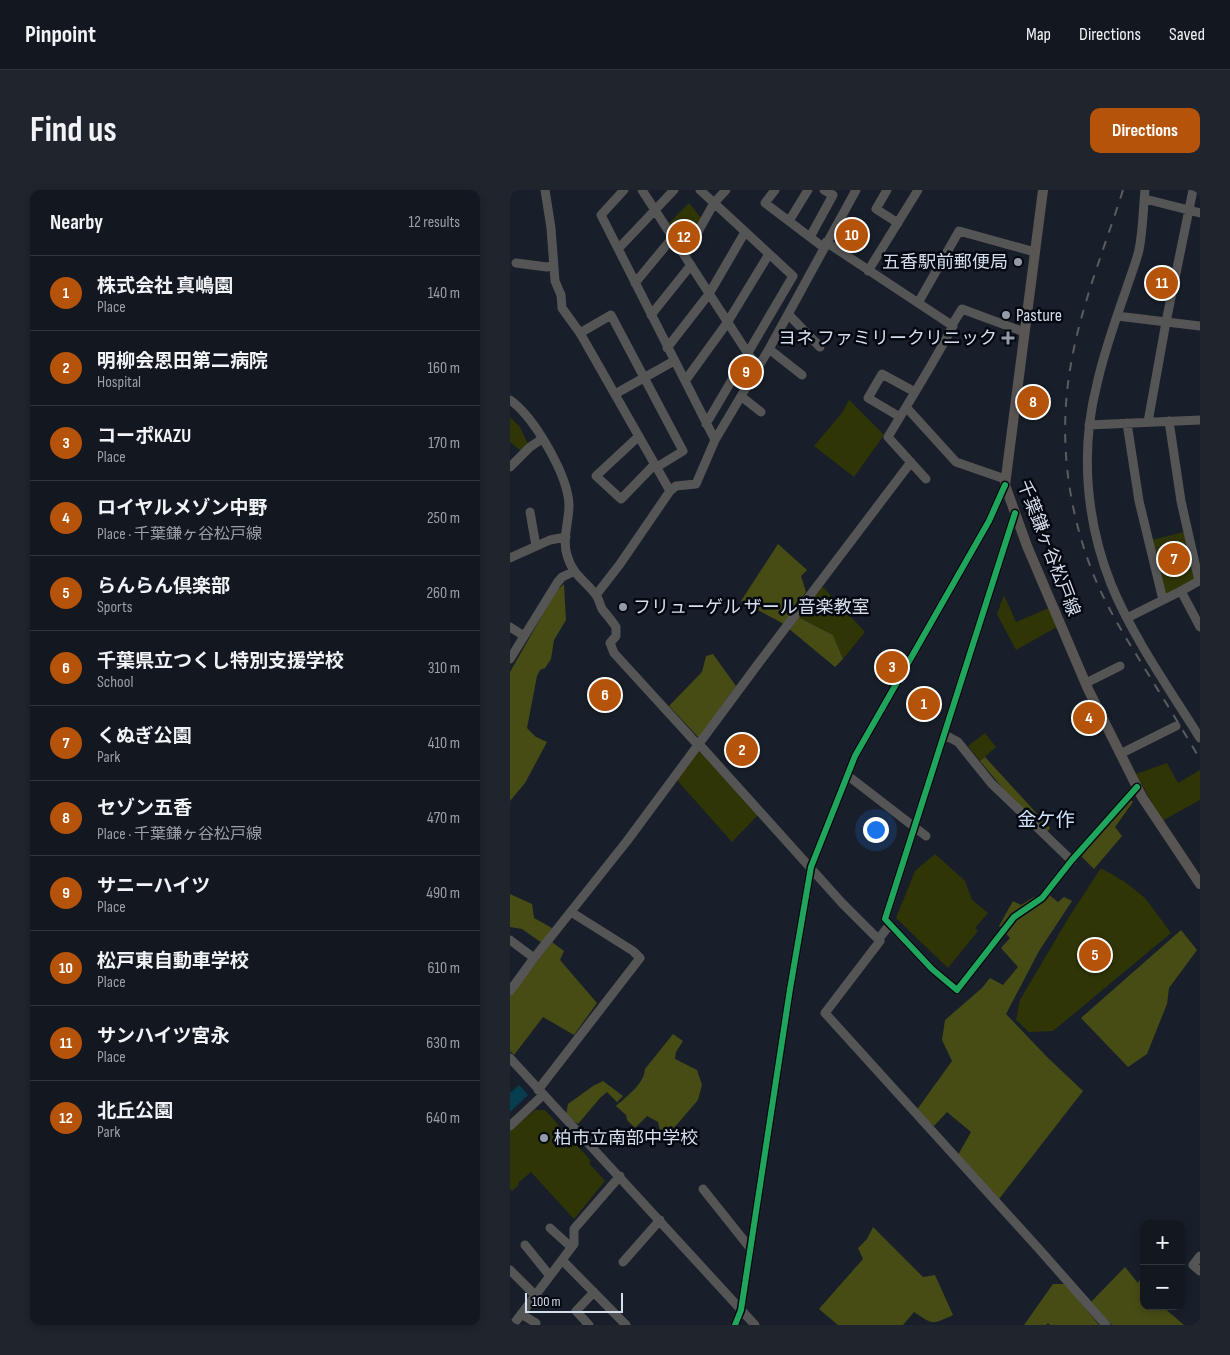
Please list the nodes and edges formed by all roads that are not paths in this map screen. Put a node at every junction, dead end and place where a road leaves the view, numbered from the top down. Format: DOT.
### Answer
graph roads {
  1 [pos="545,190"];
  2 [pos="624,190"];
  3 [pos="642,190"];
  4 [pos="674,190"];
  5 [pos="700,190"];
  6 [pos="726,190"];
  7 [pos="775,190"];
  8 [pos="808,190"];
  9 [pos="824,190"];
  10 [pos="856,190"];
  11 [pos="886,190"];
  12 [pos="918,190"];
  13 [pos="1044,190"];
  14 [pos="1193,190"];
  15 [pos="1145,194"];
  16 [pos="714,203"];
  17 [pos="655,209"];
  18 [pos="1188,210"];
  19 [pos="1200,213"];
  20 [pos="789,221"];
  21 [pos="898,223"];
  22 [pos="745,232"];
  23 [pos="673,237"];
  24 [pos="810,237"];
  25 [pos="825,244"];
  26 [pos="618,249"];
  27 [pos="1035,252"];
  28 [pos="769,254"];
  29 [pos="684,256"];
  30 [pos="513,262"];
  31 [pos="553,265"];
  32 [pos="691,265"];
  33 [pos="868,271"];
  34 [pos="635,282"];
  35 [pos="786,286"];
  36 [pos="709,294"];
  37 [pos="798,295"];
  38 [pos="918,303"];
  39 [pos="651,314"];
  40 [pos="788,314"];
  41 [pos="1117,316"];
  42 [pos="1166,322"];
  43 [pos="727,323"];
  44 [pos="953,326"];
  45 [pos="1200,326"];
  46 [pos="1024,332"];
  47 [pos="580,333"];
  48 [pos="820,347"];
  49 [pos="668,348"];
  50 [pos="769,349"];
  51 [pos="747,353"];
  52 [pos="674,361"];
  53 [pos="758,369"];
  54 [pos="802,375"];
  55 [pos="644,377"];
  56 [pos="685,381"];
  57 [pos="915,392"];
  58 [pos="615,394"];
  59 [pos="742,397"];
  60 [pos="510,400"];
  61 [pos="906,407"];
  62 [pos="761,412"];
  63 [pos="900,417"];
  64 [pos="1200,420"];
  65 [pos="1169,421"];
  66 [pos="1148,422"];
  67 [pos="1127,423"];
  68 [pos="706,424"];
  69 [pos="1089,425"];
  70 [pos="639,436"];
  71 [pos="542,439"];
  72 [pos="715,440"];
  73 [pos="911,462"];
  74 [pos="656,465"];
  75 [pos="510,466"];
  76 [pos="926,479"];
  77 [pos="1005,482"];
  78 [pos="670,491"];
  79 [pos="530,512"];
  80 [pos="1015,513"];
  81 [pos="566,537"];
  82 [pos="536,546"];
  83 [pos="510,558"];
  84 [pos="573,572"];
  85 [pos="1199,581"];
  86 [pos="1181,591"];
  87 [pos="596,596"];
  88 [pos="1163,600"];
  89 [pos="1128,618"];
  90 [pos="510,627"];
  91 [pos="1200,627"];
  92 [pos="524,636"];
  93 [pos="510,659"];
  94 [pos="1120,666"];
  95 [pos="1086,683"];
  96 [pos="1176,726"];
  97 [pos="944,735"];
  98 [pos="1200,738"];
  99 [pos="698,744"];
  100 [pos="1120,754"];
  101 [pos="847,775"];
  102 [pos="1137,787"];
  103 [pos="915,827"];
  104 [pos="926,836"];
  105 [pos="1072,861"];
  106 [pos="810,867"];
  107 [pos="1200,884"];
  108 [pos="571,912"];
  109 [pos="890,924"];
  110 [pos="510,940"];
  111 [pos="878,940"];
  112 [pos="534,958"];
  113 [pos="510,991"];
  114 [pos="510,1058"];
  115 [pos="540,1092"];
  116 [pos="510,1126"];
  117 [pos="620,1176"];
  118 [pos="703,1189"];
  119 [pos="660,1220"];
  120 [pos="550,1228"];
  121 [pos="525,1245"];
  122 [pos="571,1247"];
  123 [pos="750,1248"];
  124 [pos="1200,1256"];
  125 [pos="563,1262"];
  126 [pos="623,1262"];
  127 [pos="510,1270"];
  128 [pos="1200,1270"];
  129 [pos="550,1276"];
  130 [pos="594,1292"];
  131 [pos="535,1295"];
  132 [pos="741,1310"];
  133 [pos="521,1314"];
  134 [pos="513,1325"];
  135 [pos="534,1325"];
  136 [pos="589,1325"];
  137 [pos="626,1325"];
  138 [pos="735,1325"];
  139 [pos="755,1325"];
  140 [pos="1106,1325"];
  1 -- 31 [label="street"];
  2 -- 26 [label="street"];
  3 -- 17 [label="street"];
  4 -- 17 [label="street"];
  5 -- 16 [label="street"];
  6 -- 16 [label="street"];
  7 -- 20 [label="street"];
  8 -- 20 [label="street"];
  9 -- 24 [label="street"];
  10 -- 25 [label="street"];
  11 -- 21 [label="street"];
  12 -- 21 [label="street"];
  13 -- 27 [label="main road, 千葉鎌ヶ谷松戸線"];
  14 -- 18 [label="street"];
  15 -- 18 [label="street"];
  15 -- 41 [label="street"];
  16 -- 22 [label="street"];
  16 -- 29 [label="street"];
  17 -- 23 [label="street"];
  17 -- 26 [label="street"];
  18 -- 19 [label="street"];
  18 -- 42 [label="street"];
  20 -- 24 [label="street"];
  21 -- 33 [label="street"];
  22 -- 28 [label="street"];
  22 -- 36 [label="street"];
  23 -- 29 [label="street"];
  23 -- 34 [label="street"];
  24 -- 25 [label="street"];
  25 -- 33 [label="street"];
  25 -- 37 [label="street"];
  26 -- 34 [label="street"];
  27 -- 38 [label="street"];
  27 -- 46 [label="main road, 千葉鎌ヶ谷松戸線"];
  28 -- 35 [label="street"];
  28 -- 43 [label="street"];
  29 -- 32 [label="street"];
  30 -- 31 [label="street"];
  31 -- 47 [label="street"];
  32 -- 36 [label="street"];
  32 -- 39 [label="street"];
  33 -- 38 [label="street"];
  34 -- 39 [label="street"];
  35 -- 37 [label="street"];
  35 -- 51 [label="street"];
  36 -- 43 [label="street"];
  36 -- 49 [label="street"];
  37 -- 40 [label="street"];
  38 -- 44 [label="street"];
  39 -- 49 [label="street"];
  40 -- 48 [label="street"];
  40 -- 50 [label="street"];
  41 -- 42 [label="street"];
  41 -- 69 [label="street"];
  42 -- 45 [label="street"];
  42 -- 66 [label="street"];
  43 -- 51 [label="street"];
  43 -- 56 [label="street"];
  44 -- 46 [label="street"];
  44 -- 57 [label="street"];
  46 -- 77 [label="main road, 千葉鎌ヶ谷松戸線"];
  47 -- 55 [label="street"];
  47 -- 58 [label="street"];
  49 -- 52 [label="street"];
  50 -- 53 [label="street"];
  50 -- 54 [label="street"];
  51 -- 53 [label="street"];
  51 -- 68 [label="street"];
  52 -- 55 [label="street"];
  52 -- 56 [label="street"];
  53 -- 59 [label="street"];
  55 -- 58 [label="street"];
  55 -- 74 [label="street"];
  56 -- 68 [label="street"];
  57 -- 61 [label="street"];
  57 -- 63 [label="street"];
  58 -- 70 [label="street"];
  59 -- 62 [label="street"];
  59 -- 72 [label="street"];
  60 -- 71 [label="street"];
  61 -- 63 [label="street"];
  61 -- 77 [label="street"];
  63 -- 73 [label="street"];
  64 -- 65 [label="street"];
  65 -- 66 [label="street"];
  65 -- 85 [label="street"];
  66 -- 67 [label="street"];
  67 -- 69 [label="street"];
  67 -- 88 [label="street"];
  68 -- 72 [label="street"];
  69 -- 89 [label="street"];
  70 -- 74 [label="street"];
  70 -- 74 [label="street"];
  71 -- 75 [label="street"];
  71 -- 81 [label="street"];
  72 -- 78 [label="street"];
  73 -- 76 [label="street"];
  73 -- 99 [label="street"];
  74 -- 78 [label="street"];
  77 -- 80 [label="main road, 千葉鎌ヶ谷松戸線"];
  77 -- 101 [label="street"];
  78 -- 87 [label="street"];
  79 -- 82 [label="street"];
  80 -- 95 [label="main road, 千葉鎌ヶ谷松戸線"];
  80 -- 97 [label="street"];
  81 -- 82 [label="street"];
  81 -- 84 [label="street"];
  82 -- 83 [label="street"];
  84 -- 87 [label="street"];
  84 -- 92 [label="street"];
  85 -- 86 [label="street"];
  86 -- 88 [label="street"];
  86 -- 91 [label="street"];
  87 -- 99 [label="street"];
  88 -- 89 [label="street"];
  89 -- 98 [label="street"];
  90 -- 92 [label="street"];
  92 -- 93 [label="street"];
  94 -- 95 [label="street"];
  95 -- 100 [label="main road, 千葉鎌ヶ谷松戸線"];
  96 -- 100 [label="street"];
  97 -- 103 [label="street"];
  97 -- 105 [label="street"];
  99 -- 106 [label="street"];
  99 -- 108 [label="street"];
  100 -- 102 [label="main road, 千葉鎌ヶ谷松戸線"];
  101 -- 103 [label="street"];
  101 -- 106 [label="street"];
  102 -- 105 [label="street"];
  102 -- 107 [label="main road, 千葉鎌ヶ谷松戸線"];
  103 -- 104 [label="street"];
  103 -- 109 [label="street"];
  105 -- 109 [label="street"];
  106 -- 111 [label="street"];
  106 -- 123 [label="street"];
  108 -- 112 [label="street"];
  108 -- 115 [label="street"];
  109 -- 111 [label="street"];
  110 -- 112 [label="street"];
  111 -- 140 [label="street"];
  112 -- 113 [label="street"];
  114 -- 115 [label="street"];
  115 -- 116 [label="street"];
  115 -- 117 [label="street"];
  117 -- 119 [label="street"];
  117 -- 122 [label="street"];
  118 -- 123 [label="street"];
  119 -- 126 [label="street"];
  119 -- 132 [label="street"];
  120 -- 122 [label="street"];
  121 -- 129 [label="street"];
  122 -- 125 [label="street"];
  123 -- 132 [label="street"];
  124 -- 128 [label="street"];
  125 -- 129 [label="street"];
  125 -- 130 [label="street"];
  127 -- 131 [label="street"];
  129 -- 131 [label="street"];
  130 -- 136 [label="street"];
  130 -- 137 [label="street"];
  131 -- 133 [label="street"];
  132 -- 138 [label="street"];
  132 -- 139 [label="street"];
  133 -- 134 [label="street"];
  133 -- 135 [label="street"];
}
